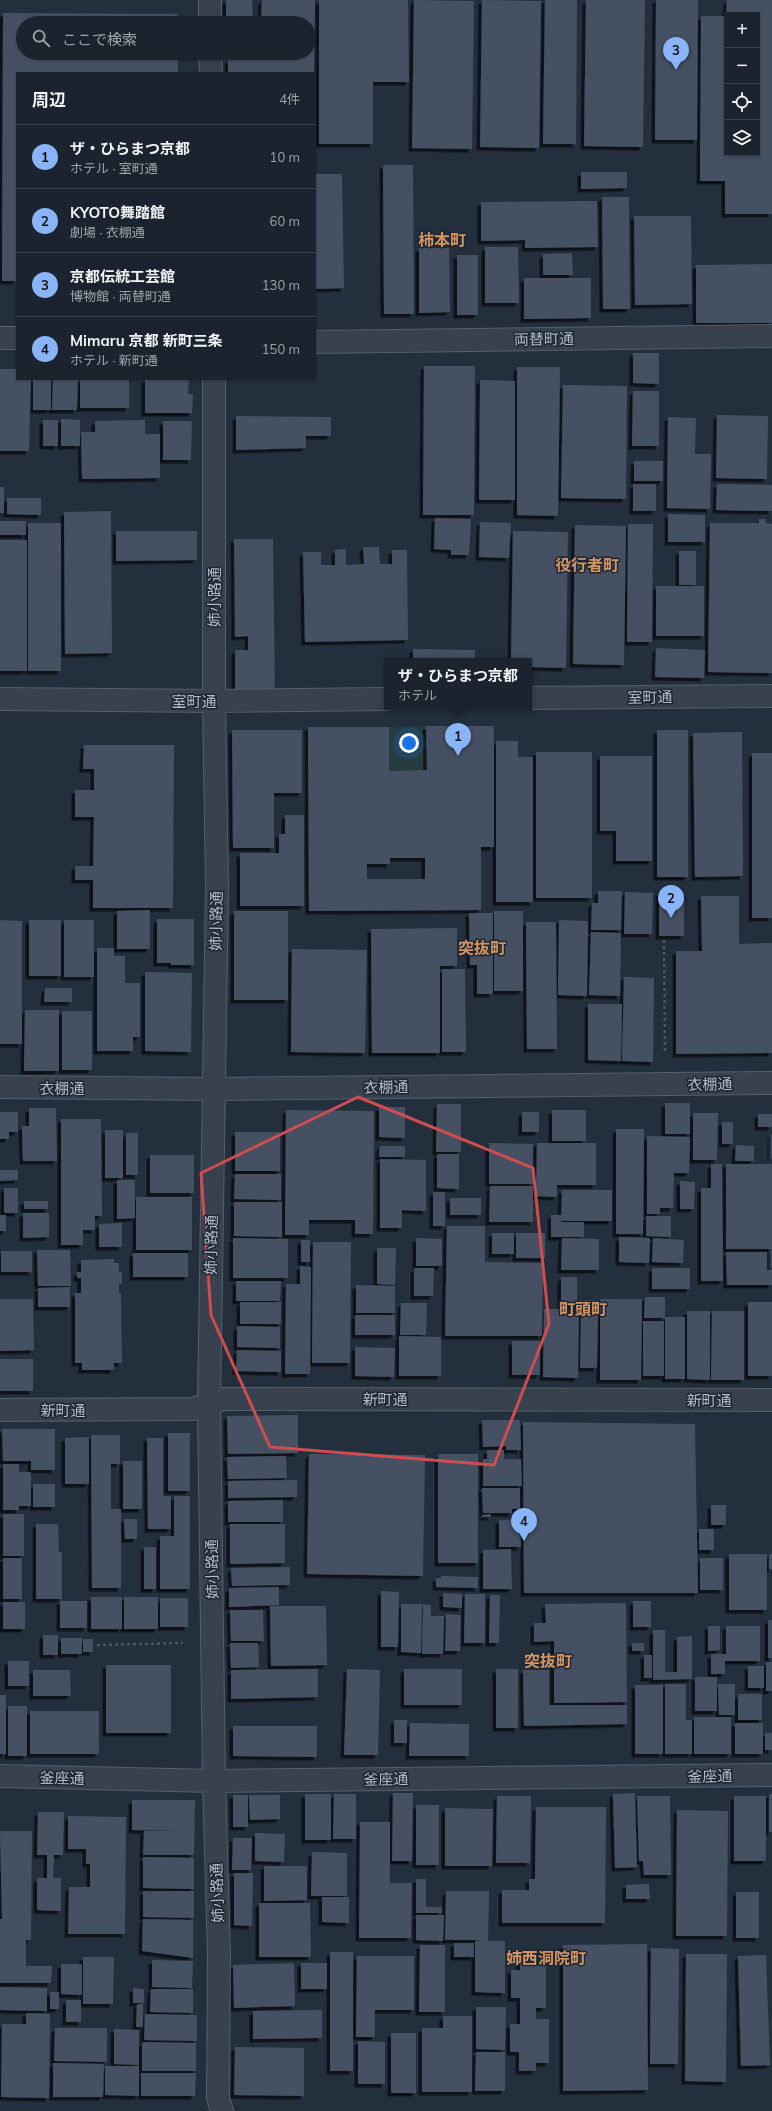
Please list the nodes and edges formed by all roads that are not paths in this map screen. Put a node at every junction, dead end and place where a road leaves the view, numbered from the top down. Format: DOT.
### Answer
graph roads {
  1 [pos="210,0"];
  2 [pos="210,16"];
  3 [pos="210,60"];
  4 [pos="211,72"];
  5 [pos="772,336"];
  6 [pos="0,338"];
  7 [pos="16,338"];
  8 [pos="316,342"];
  9 [pos="214,380"];
  10 [pos="772,696"];
  11 [pos="532,698"];
  12 [pos="0,699"];
  13 [pos="384,699"];
  14 [pos="214,701"];
  15 [pos="772,1083"];
  16 [pos="0,1087"];
  17 [pos="214,1089"];
  18 [pos="772,1400"];
  19 [pos="209,1404"];
  20 [pos="0,1410"];
  21 [pos="772,1775"];
  22 [pos="0,1776"];
  23 [pos="214,1781"];
  24 [pos="222,2111"];
  1 -- 2 [label="street"];
  3 -- 4 [label="street"];
  5 -- 8 [label="street, 両替町通"];
  6 -- 7 [label="street"];
  9 -- 14 [label="street, 姉小路通"];
  10 -- 11 [label="street, 室町通"];
  12 -- 14 [label="street, 室町通"];
  13 -- 14 [label="street, 室町通"];
  14 -- 17 [label="street, 姉小路通"];
  15 -- 17 [label="street, 衣棚通"];
  16 -- 17 [label="street, 衣棚通"];
  17 -- 19 [label="street, 姉小路通"];
  18 -- 19 [label="street, 新町通"];
  19 -- 20 [label="street, 新町通"];
  19 -- 23 [label="street, 姉小路通"];
  21 -- 23 [label="street, 釜座通"];
  22 -- 23 [label="street, 釜座通"];
  23 -- 24 [label="street, 姉小路通"];
}
